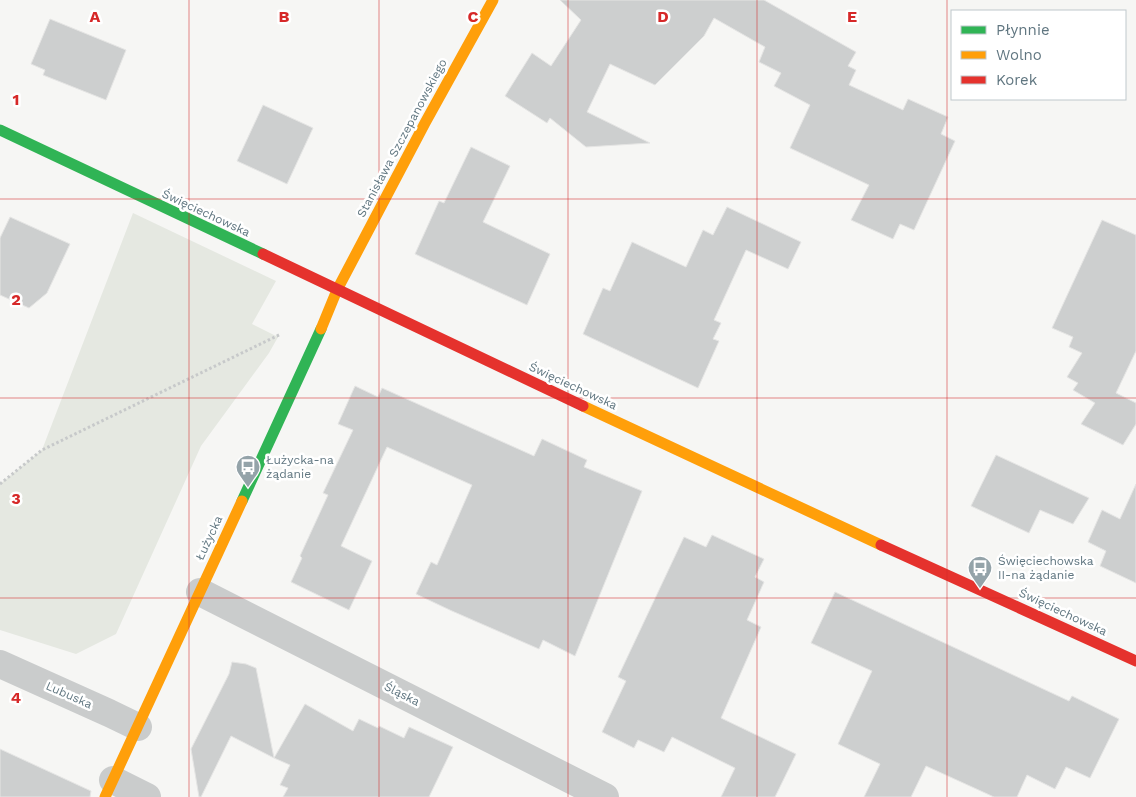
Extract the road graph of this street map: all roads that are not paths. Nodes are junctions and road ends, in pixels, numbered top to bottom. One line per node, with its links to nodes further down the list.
1 (493, 0): 3 (street, Stanisława Szczepanowskiego)
2 (0, 130): 3 (street, Święciechowska)
3 (337, 290): 4 (street, Łużycka); 5 (street, Święciechowska)
4 (200, 592): 7 (street, Łużycka); 10 (street, Śląska)
5 (1136, 661)
6 (0, 664): 7 (street, Lubuska)
7 (138, 728): 8 (street, Łużycka)
8 (109, 788): 9 (street)
9 (147, 797)
10 (605, 797)

